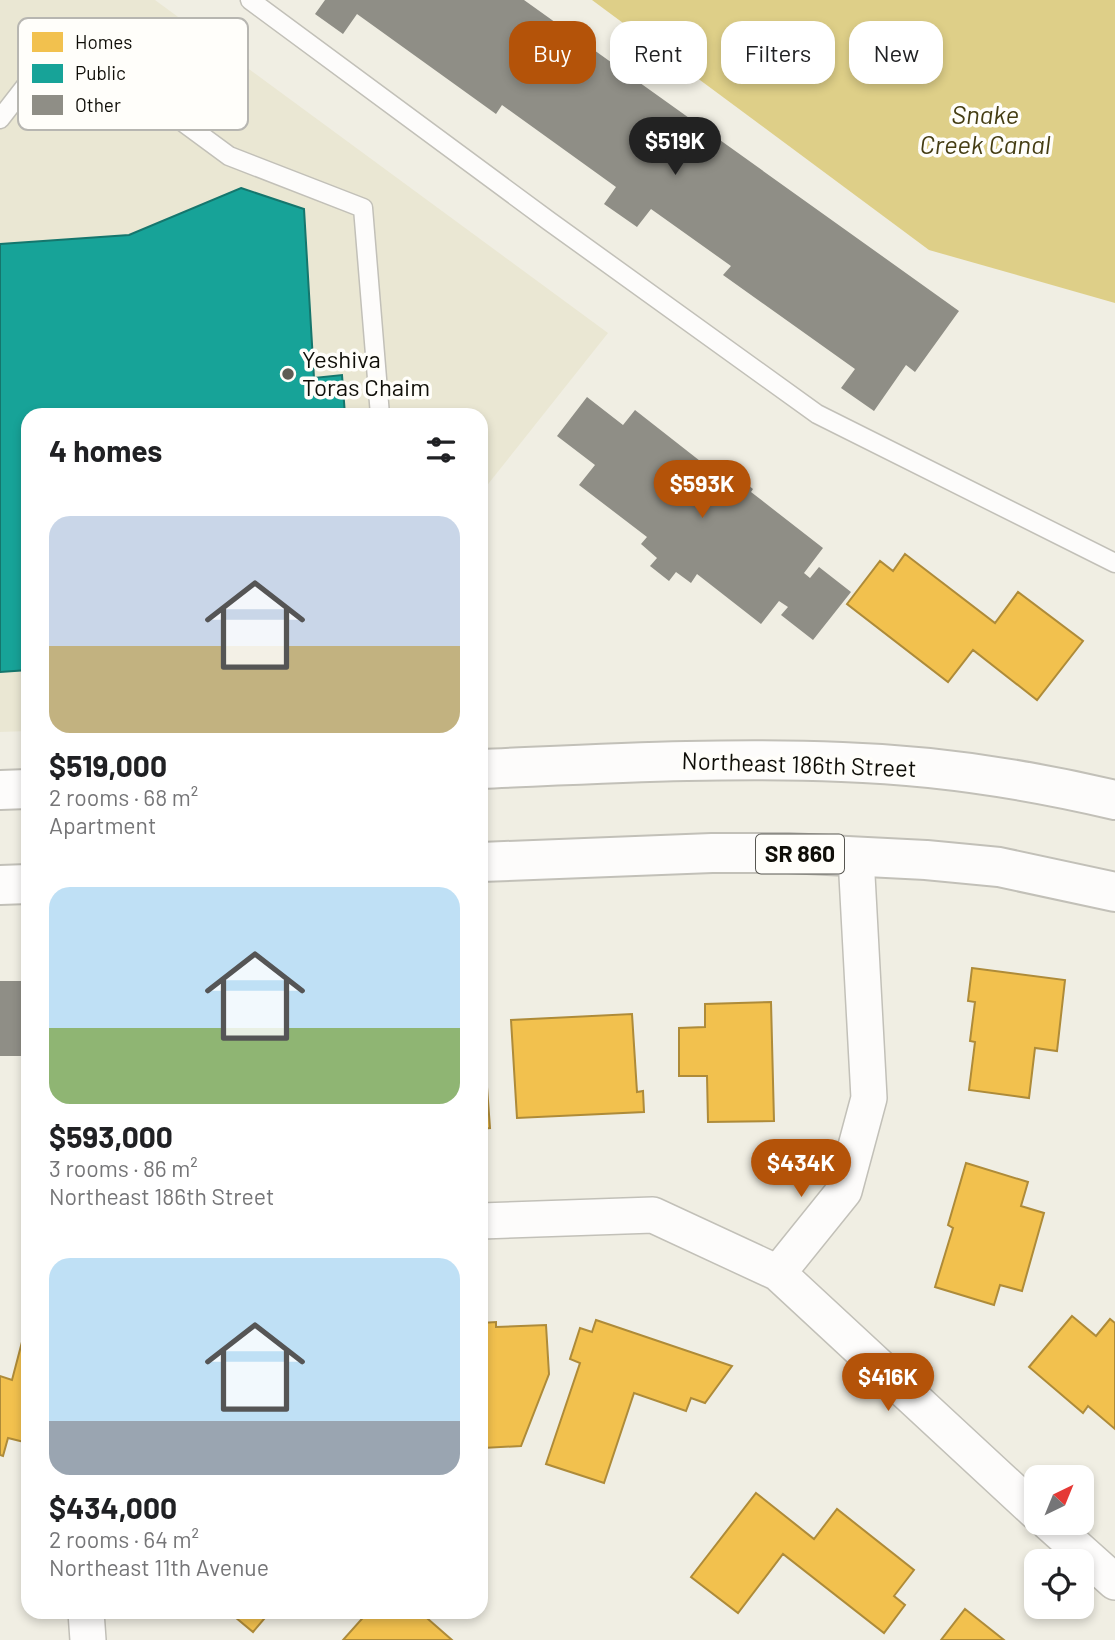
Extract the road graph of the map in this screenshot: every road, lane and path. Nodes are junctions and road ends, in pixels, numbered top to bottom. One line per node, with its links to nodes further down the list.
1 (250, 0): 2 (lane)
2 (268, 6): 7 (lane)
3 (18, 96): 4 (lane)
4 (0, 119)
5 (194, 130): 6 (lane)
6 (379, 408)
7 (1115, 563)
8 (488, 769): 11 (main road, Northeast 186th Street)
9 (21, 789): 10 (main road)
10 (0, 790)
11 (1115, 800)
12 (856, 857): 13 (main road, SR 860); 16 (main road, SR 860); 18 (street)
13 (488, 862)
14 (21, 884): 15 (main road)
15 (0, 886)
16 (1115, 892)
17 (488, 1222): 18 (street)
18 (778, 1273): 19 (street)
19 (1024, 1501)
20 (1063, 1535): 21 (street)
21 (1115, 1582)

